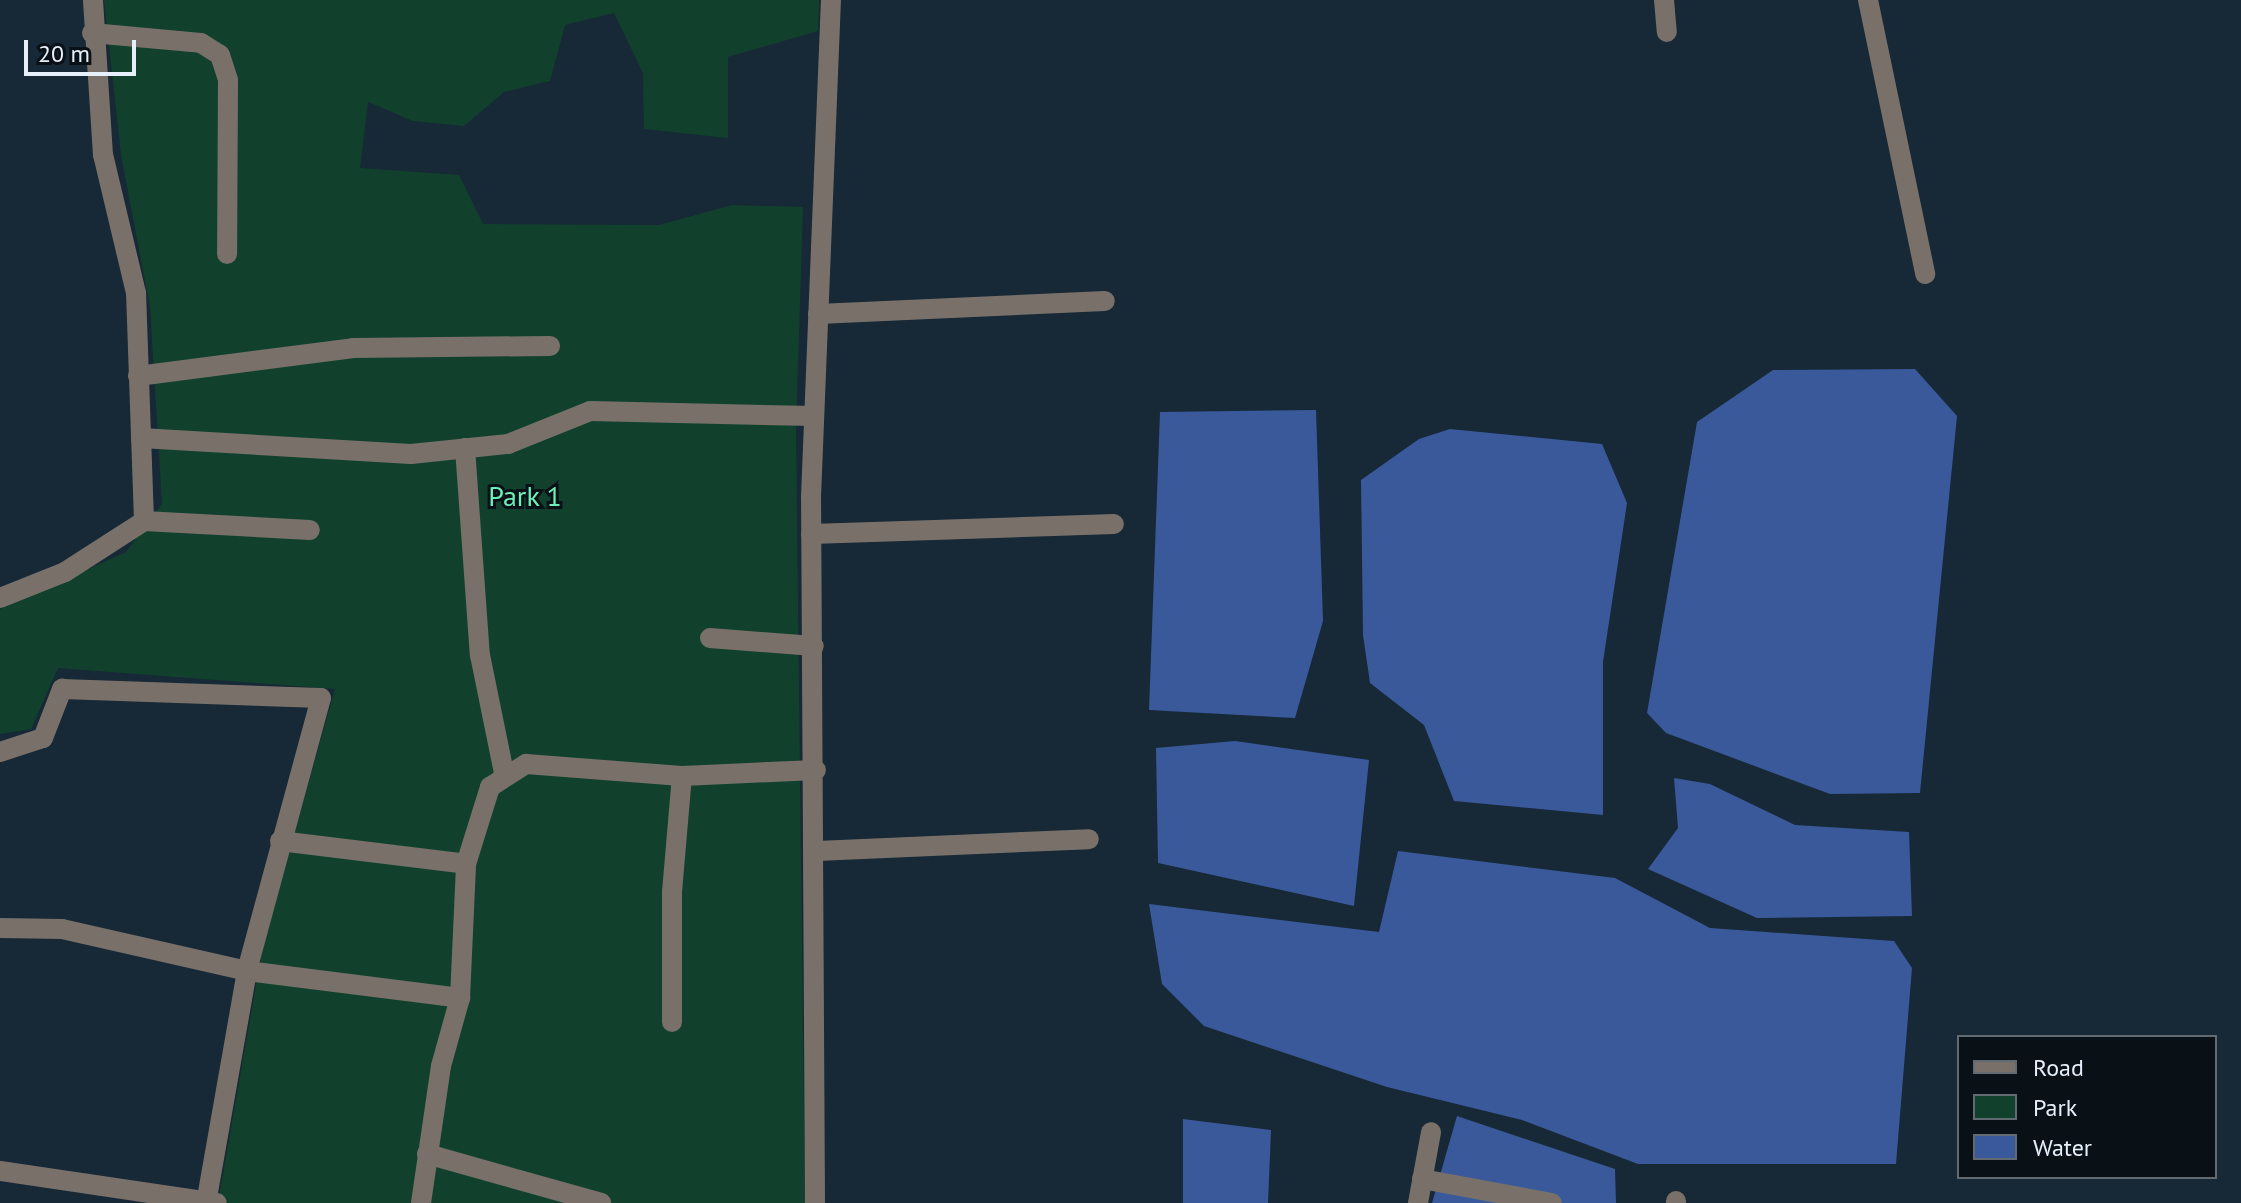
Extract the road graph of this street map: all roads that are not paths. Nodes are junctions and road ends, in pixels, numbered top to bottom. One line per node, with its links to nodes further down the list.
1 (93, 0): 6 (street)
2 (831, 0): 10 (street)
3 (1664, 0): 5 (street)
4 (1868, 0): 8 (street)
5 (1667, 32)
6 (92, 33): 7 (street); 12 (street)
7 (227, 254)
8 (1925, 274)
9 (1105, 301): 10 (street)
10 (818, 314): 13 (street)
11 (550, 346): 12 (street)
12 (138, 376): 14 (street)
13 (814, 416): 15 (street); 19 (street)
14 (141, 438): 15 (street); 16 (street)
15 (465, 448): 25 (street)
16 (144, 521): 18 (street); 20 (street)
17 (1114, 524): 19 (street)
18 (310, 530)
19 (811, 534): 22 (street)
20 (0, 598)
21 (710, 638): 22 (street)
22 (814, 646): 24 (street)
23 (0, 752): 28 (street)
24 (816, 770): 26 (street); 29 (street)
25 (504, 773): 26 (street); 30 (street)
26 (682, 776): 34 (street)
27 (1089, 839): 29 (street)
28 (280, 841): 30 (street); 32 (street)
29 (817, 851): 42 (street)
30 (466, 864): 33 (street)
31 (0, 928): 32 (street)
32 (247, 971): 33 (street); 39 (street)
33 (460, 998): 36 (street)
34 (672, 1022)
35 (1431, 1132): 38 (street)
36 (427, 1154): 40 (street); 41 (street)
37 (0, 1171): 39 (street)
38 (1422, 1179): 43 (street); 44 (street)
39 (210, 1202)
40 (421, 1203)
41 (601, 1203)
42 (815, 1203)
43 (1418, 1203)
44 (1552, 1203)

